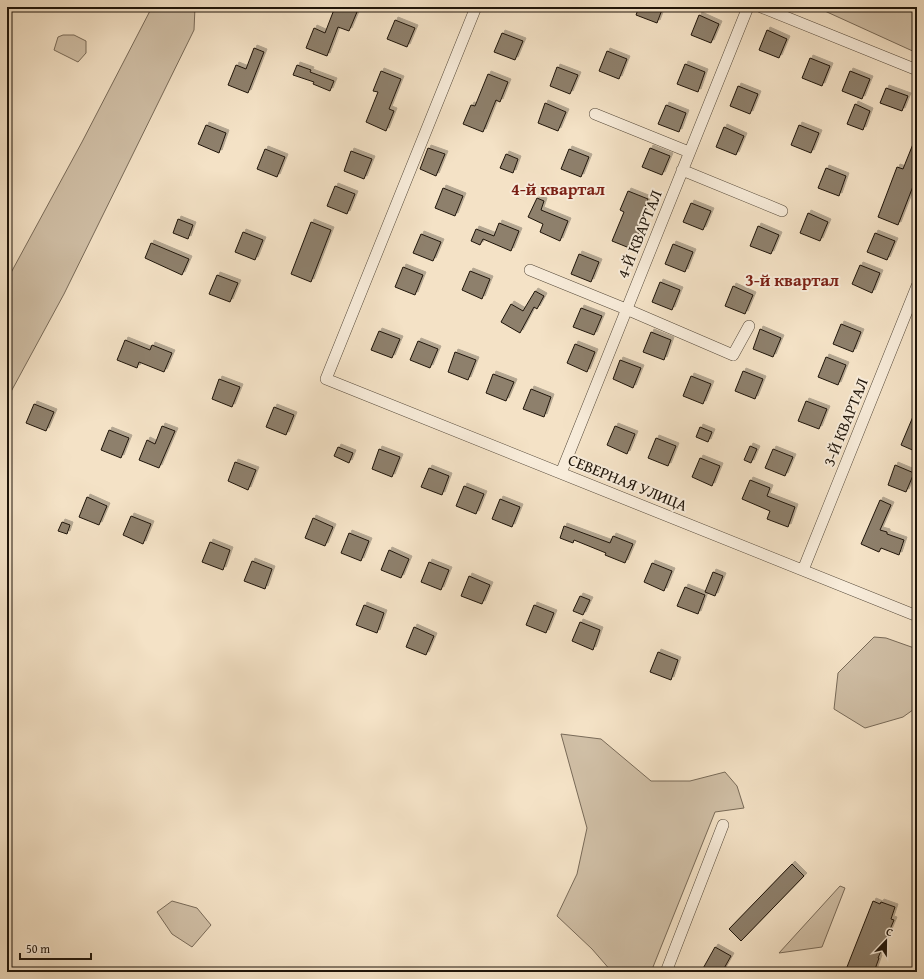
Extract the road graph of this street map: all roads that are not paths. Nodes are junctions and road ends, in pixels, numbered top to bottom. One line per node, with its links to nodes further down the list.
1 (476, 7): 13 (street, СЕВЕРНАЯ УЛИЦА)
2 (748, 7): 6 (street, 4-Й КВАРТАЛ)
3 (761, 7): 4 (street)
4 (917, 70)
5 (595, 114): 6 (street)
6 (689, 152): 7 (street, 4-Й КВАРТАЛ)
7 (682, 170): 8 (street); 11 (street, 4-Й КВАРТАЛ)
8 (782, 211)
9 (530, 270): 11 (street)
10 (917, 286): 14 (street, 3-Й КВАРТАЛ)
11 (626, 309): 12 (street); 13 (street, 4-Й КВАРТАЛ)
12 (749, 326)
13 (561, 473): 14 (street, СЕВЕРНАЯ УЛИЦА)
14 (803, 570): 15 (street, СЕВЕРНАЯ УЛИЦА)
15 (917, 616)
16 (723, 825): 17 (street)
17 (666, 972)

